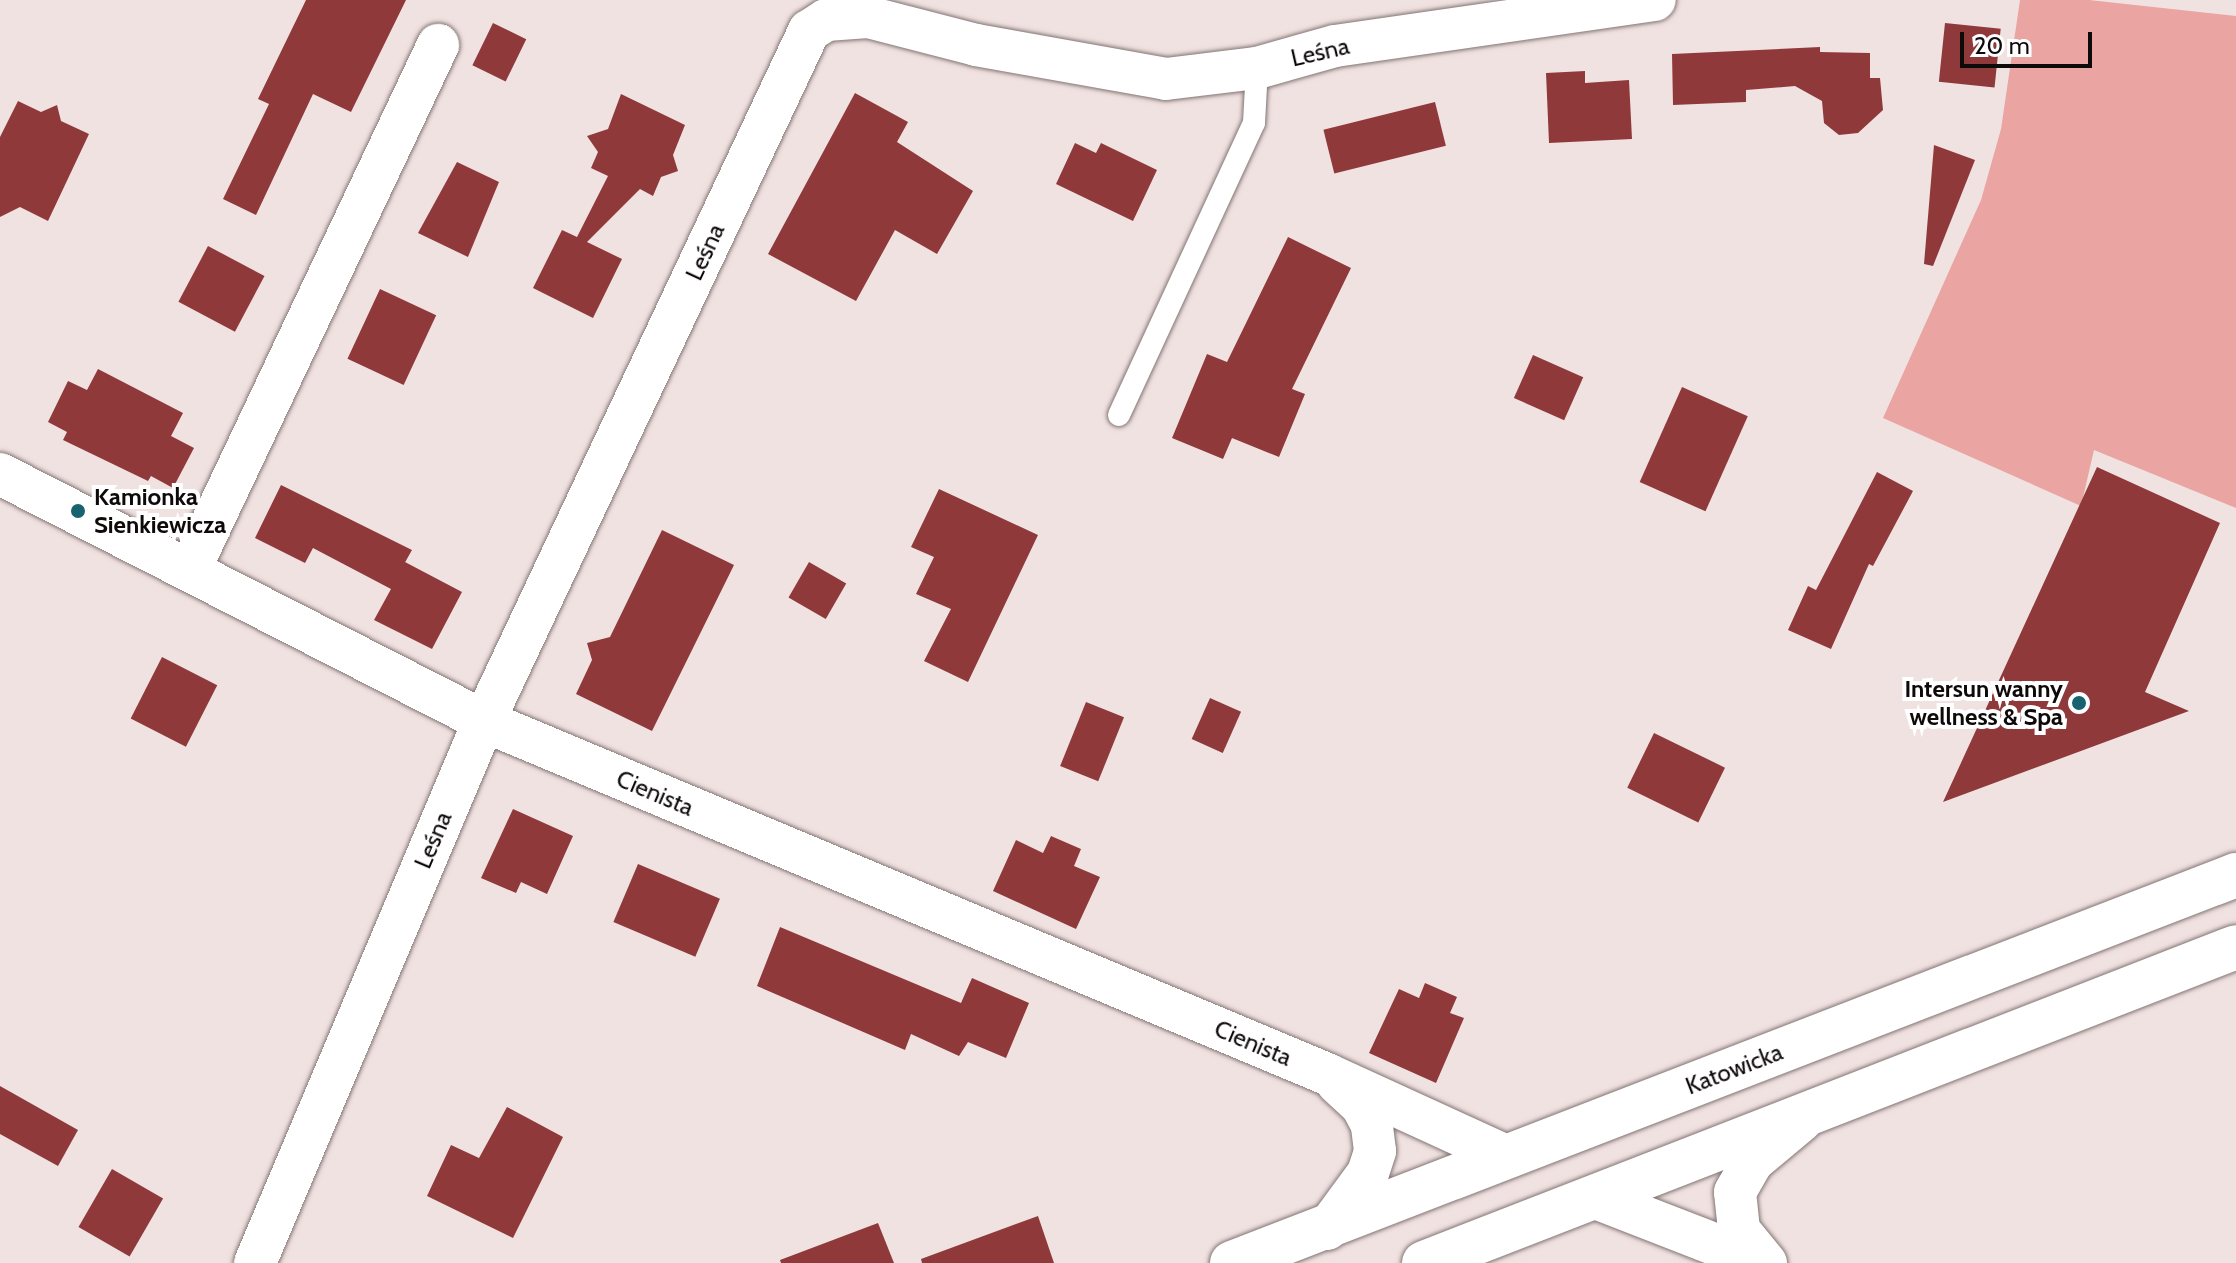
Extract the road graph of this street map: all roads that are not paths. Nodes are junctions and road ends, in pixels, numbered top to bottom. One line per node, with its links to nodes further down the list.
1 (1655, 0): 3 (street, Leśna)
2 (438, 45): 6 (street)
3 (1257, 68): 4 (lane); 7 (street, Leśna)
4 (1119, 415)
5 (0, 474): 6 (street, Cienista)
6 (190, 569): 7 (street, Cienista)
7 (484, 721): 10 (street, Cienista); 15 (street, Leśna)
8 (2236, 875): 12 (main road, Katowicka)
9 (2236, 947): 11 (main road)
10 (1327, 1074): 12 (street, Cienista); 14 (street)
11 (1810, 1114): 13 (main road); 18 (street)
12 (1508, 1157): 14 (main road, Katowicka)
13 (1598, 1199): 17 (main road); 18 (street)
14 (1327, 1229): 16 (main road, Katowicka)
15 (255, 1263)
16 (1232, 1263)
17 (1424, 1263)
18 (1764, 1263)

